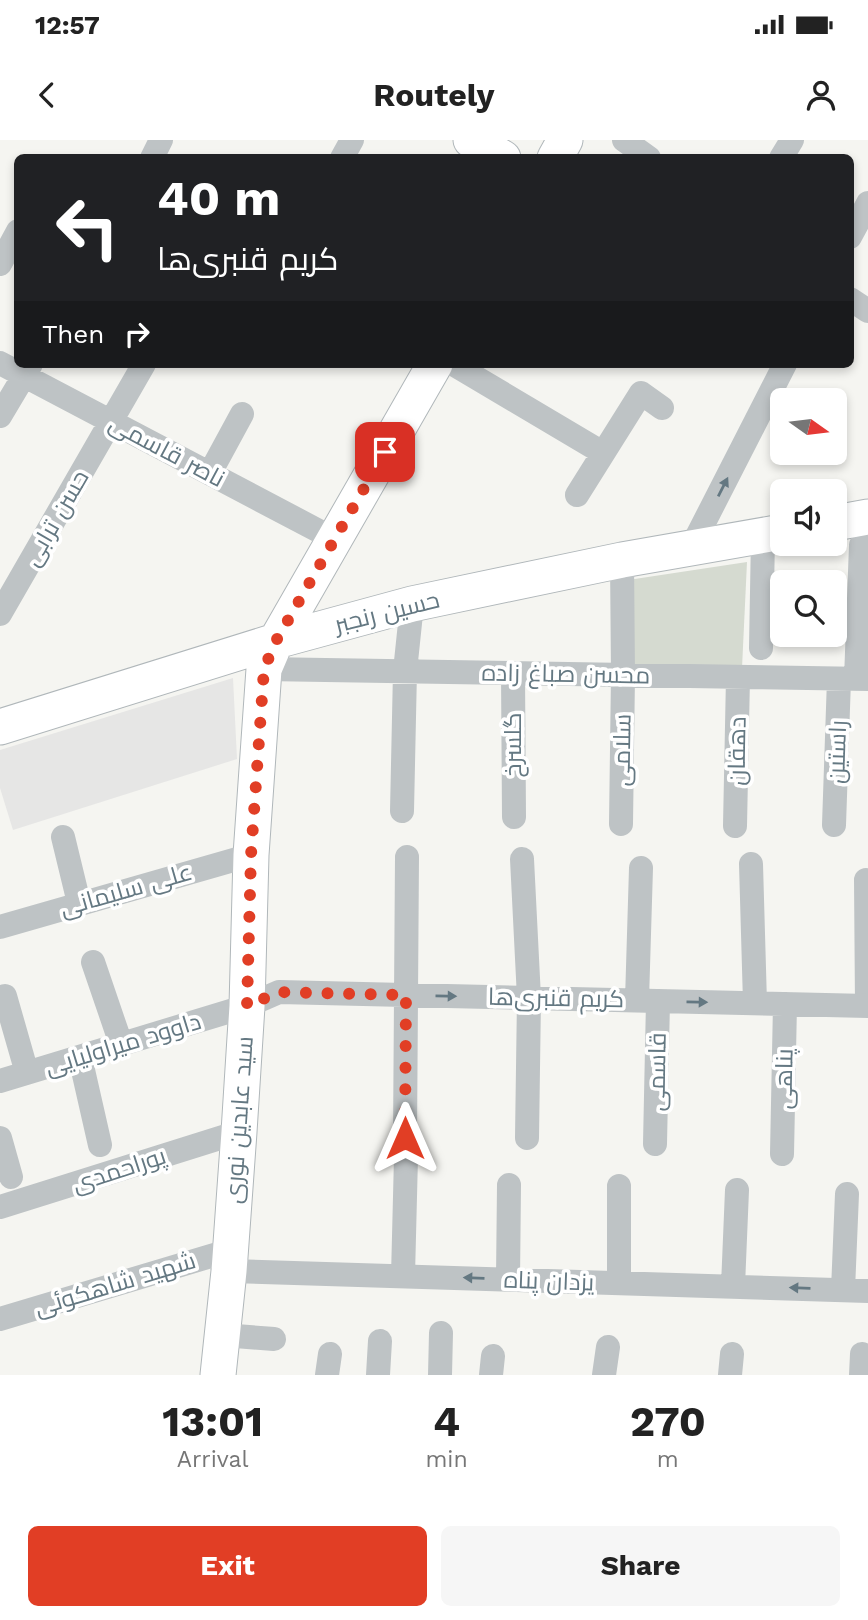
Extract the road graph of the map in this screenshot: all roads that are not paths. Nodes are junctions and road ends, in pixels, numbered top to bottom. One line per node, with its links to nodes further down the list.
1 (471, 140): 3 (main road)
2 (624, 140): 4 (street)
3 (496, 154)
4 (643, 154)
5 (868, 203): 6 (street)
6 (854, 229)
7 (14, 238): 8 (street)
8 (0, 264)
9 (142, 368): 17 (street, حسن ترابی)
10 (433, 368): 24 (main road, سید عابدین نوری)
11 (460, 368): 18 (street)
12 (783, 368): 25 (street, one-way to 12)
13 (27, 370): 16 (street); 17 (street, ناصر قاسمی)
14 (662, 408): 18 (street)
15 (242, 414): 19 (street)
16 (0, 416)
17 (111, 422): 19 (street, ناصر قاسمی); 29 (street, حسن ترابی)
18 (603, 453): 20 (street)
19 (210, 473): 24 (street, ناصر قاسمی)
20 (577, 495)
21 (847, 526): 22 (main road)
22 (865, 531): 36 (street, راستین)
23 (770, 535): 25 (main road, حسین رنجبر)
24 (334, 539): 31 (main road, سید عابدین نوری)
25 (691, 548): 27 (main road, حسین رنجبر)
26 (771, 556): 30 (street)
27 (622, 560): 28 (main road, حسین رنجبر); 34 (street, سلامی)
28 (412, 604): 31 (main road, حسین رنجبر); 32 (street)
29 (0, 614)
30 (761, 648)
31 (270, 655): 32 (street, محسن صباغ زاده); 37 (main road, حسین رنجبر); 44 (main road, سید عابدین نوری)
32 (405, 671): 33 (street, محسن صباغ زاده); 38 (street)
33 (513, 673): 34 (street, محسن صباغ زاده); 39 (street, گلسرخ)
34 (623, 675): 35 (street, محسن صباغ زاده); 40 (street, سلامی)
35 (738, 677): 36 (street, محسن صباغ زاده); 42 (street, دهقان)
36 (854, 679): 41 (street, راستین)
37 (0, 727)
38 (402, 811)
39 (514, 817)
40 (621, 824)
41 (834, 825)
42 (735, 826)
43 (62, 837): 50 (street)
44 (251, 855): 50 (street, علی سلیمانی); 59 (main road, سید عابدین نوری)
45 (407, 857): 53 (street)
46 (522, 859): 55 (street)
47 (751, 864): 57 (street)
48 (640, 869): 56 (street, قاسمی)
49 (866, 880): 60 (street)
50 (79, 903): 51 (street, علی سلیمانی)
51 (0, 927)
52 (93, 962): 61 (street)
53 (406, 995): 55 (street, کریم قنبری‌ها, one-way to 55); 59 (street, کریم قنبری‌ها); 78 (street)
54 (5, 996): 63 (street)
55 (529, 998): 56 (street, کریم قنبری‌ها); 67 (street)
56 (648, 1001): 57 (street, کریم قنبری‌ها, one-way to 57); 68 (street, قاسمی)
57 (755, 1003): 58 (street, کریم قنبری‌ها)
58 (785, 1004): 60 (street, کریم قنبری‌ها); 70 (street, پناهی)
59 (247, 1006): 61 (street, داوود میراولیایی); 65 (main road, سید عابدین نوری)
60 (867, 1006)
61 (121, 1044): 62 (street, داوود میراولیایی)
62 (80, 1057): 63 (street, داوود میراولیایی); 69 (street)
63 (27, 1073): 64 (street, داوود میراولیایی)
64 (0, 1081)
65 (239, 1132): 76 (street, پوراحمدی); 77 (main road, سید عابدین نوری)
66 (0, 1138): 71 (street)
67 (527, 1138)
68 (655, 1144)
69 (100, 1145)
70 (782, 1154)
71 (11, 1177)
72 (509, 1185): 79 (street)
73 (619, 1186): 80 (street)
74 (737, 1190): 81 (street)
75 (847, 1194): 82 (street)
76 (0, 1208)
77 (230, 1260): 78 (street, یزدان پناه); 83 (street, شهید شاهکوئی); 85 (main road, سید عابدین نوری)
78 (403, 1276): 79 (street, یزدان پناه, one-way to 78)
79 (508, 1279): 80 (street, یزدان پناه)
80 (619, 1283): 81 (street, یزدان پناه)
81 (733, 1286): 82 (street, یزدان پناه, one-way to 81)
82 (856, 1290)
83 (0, 1320)
84 (441, 1333): 91 (street)
85 (223, 1335): 86 (street); 89 (main road, سید عابدین نوری)
86 (274, 1339)
87 (380, 1341): 90 (street)
88 (608, 1347): 92 (street)
89 (218, 1375)
90 (378, 1375)
91 (439, 1375)
92 (604, 1375)

